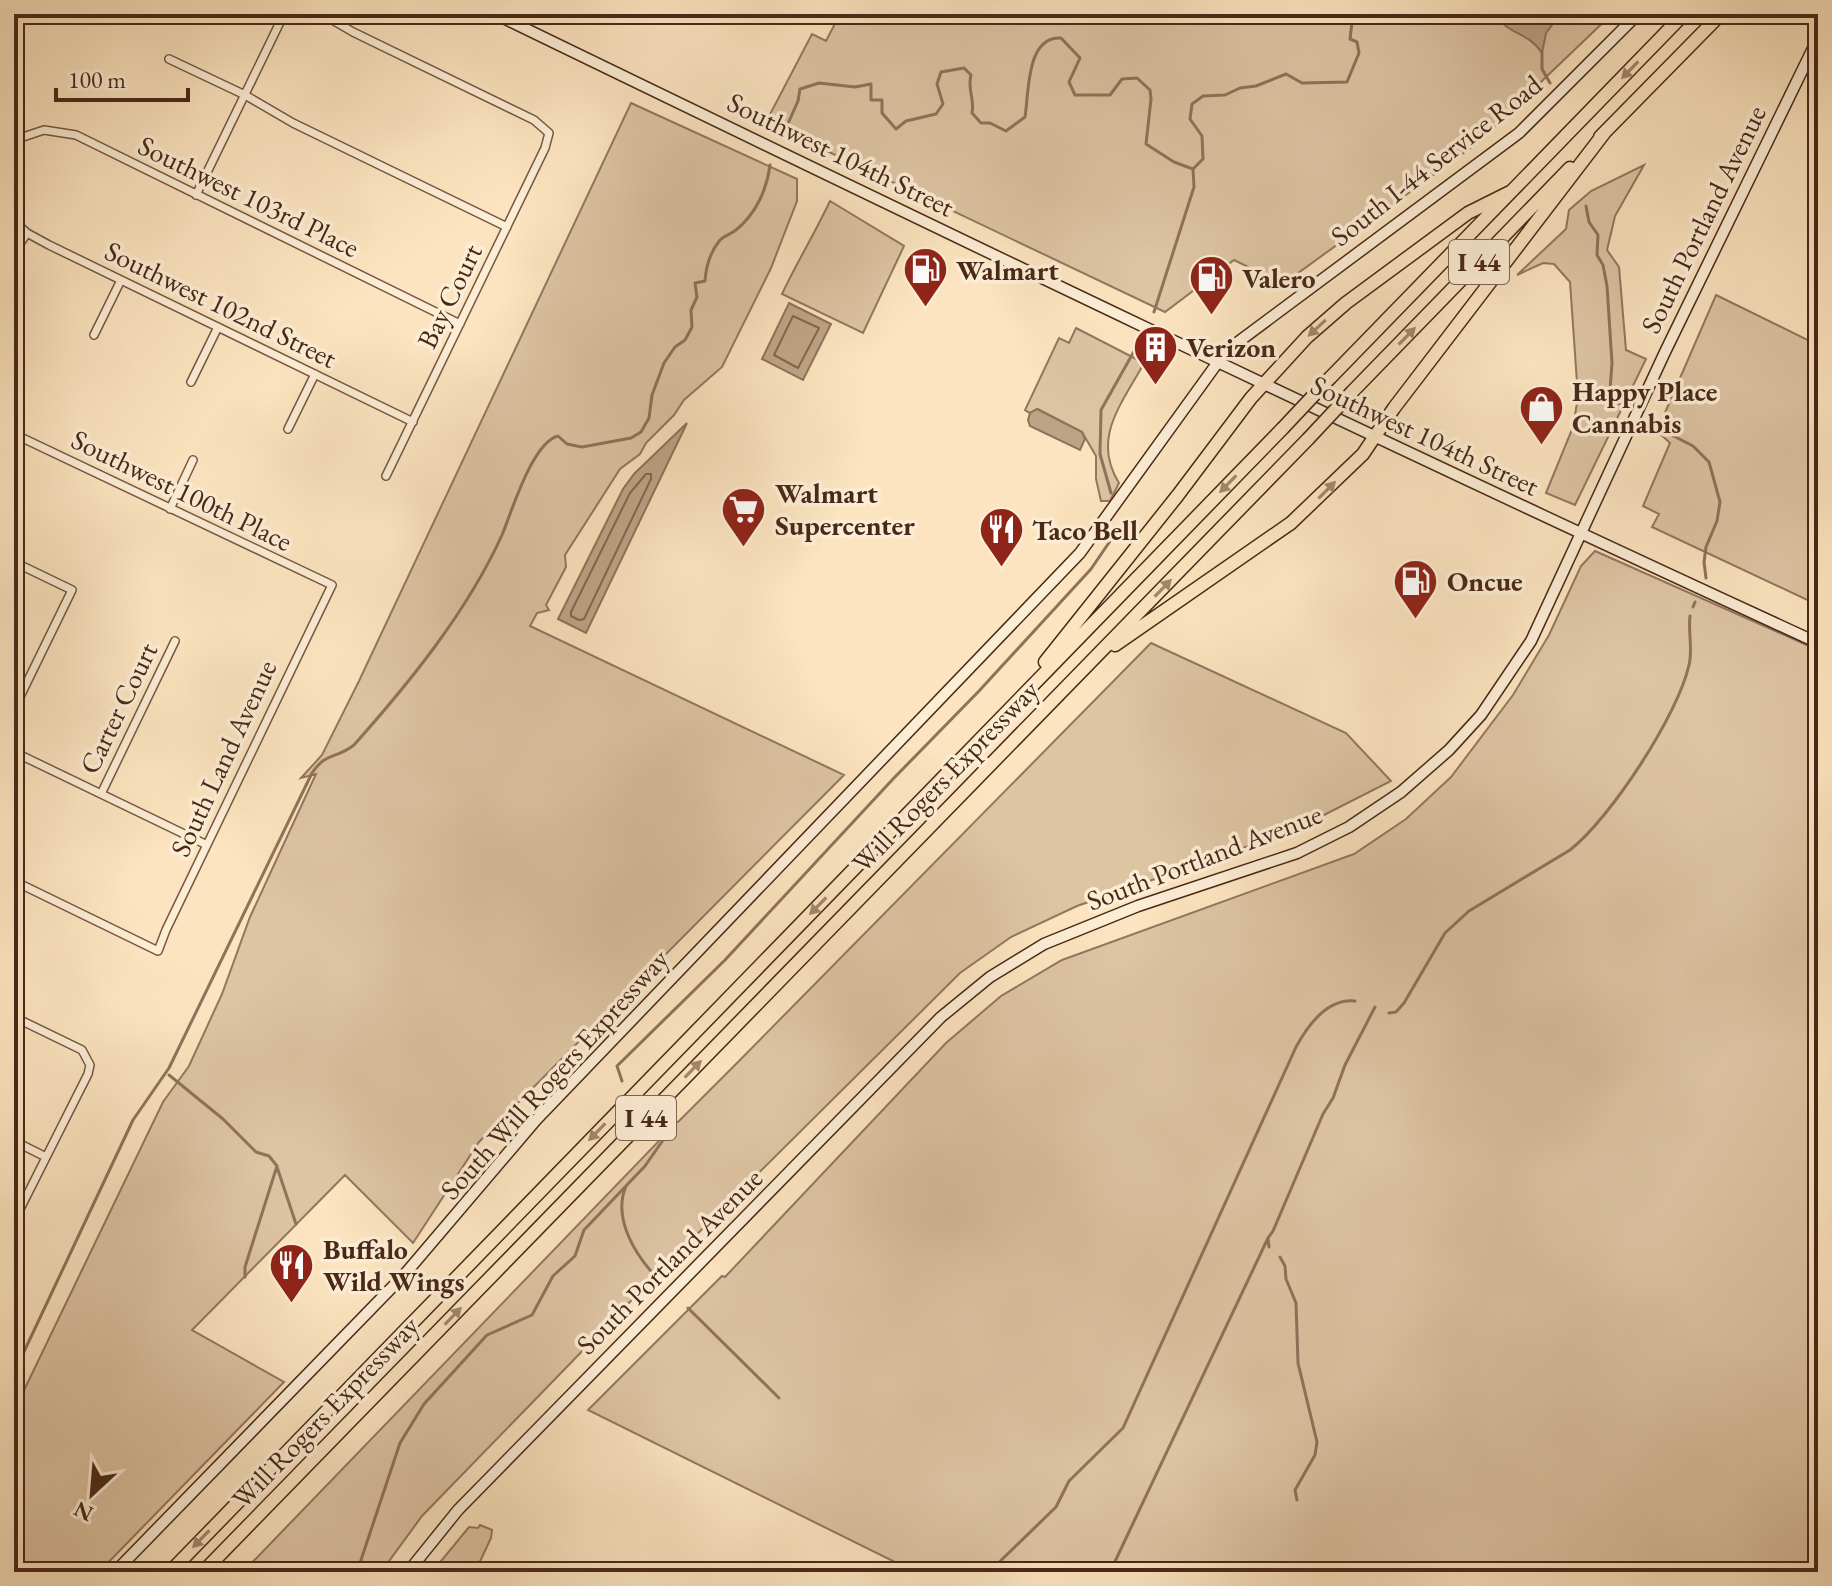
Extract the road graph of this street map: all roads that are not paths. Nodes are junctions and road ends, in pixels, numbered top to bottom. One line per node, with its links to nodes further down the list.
1 (284, 14): 9 (street)
2 (322, 14): 15 (street, Bay Court)
3 (495, 14): 22 (main road, Southwest 104th Street)
4 (1638, 14): 22 (main road, South I-44 Service Road)
5 (1684, 14): 12 (highway, Will Rogers Expressway / I 44, one-way to 12)
6 (1721, 14): 10 (highway, Will Rogers Expressway / I 44)
7 (1818, 38): 33 (main road, South Portland Avenue)
8 (169, 59): 9 (street)
9 (245, 95): 13 (street); 15 (street)
10 (1605, 132): 29 (highway); 38 (highway, Will Rogers Expressway / I 44, one-way to 10, bridge)
11 (14, 140): 13 (street, Southwest 103rd Place)
12 (1512, 191): 25 (highway, one-way to 25); 40 (highway, Will Rogers Expressway / I 44, one-way to 40, bridge)
13 (196, 195): 19 (street, Southwest 103rd Place)
14 (14, 221): 16 (street, Southwest 102nd Street)
15 (507, 227): 19 (street, Bay Court)
16 (27, 233): 17 (street); 18 (street, Southwest 102nd Street)
17 (14, 253)
18 (121, 280): 20 (street, Southwest 102nd Street); 21 (street)
19 (460, 324): 26 (street, Bay Court)
20 (218, 327): 23 (street, Southwest 102nd Street); 24 (street)
21 (94, 335)
22 (1218, 362): 25 (main road, Southwest 104th Street); 49 (main road, South Will Rogers Expressway)
23 (315, 374): 26 (street, Southwest 102nd Street); 27 (street)
24 (191, 382)
25 (1264, 384): 29 (main road, Southwest 104th Street); 40 (highway)
26 (413, 422): 31 (street, Bay Court)
27 (288, 429)
28 (14, 434): 32 (street, Southwest 100th Place)
29 (1375, 438): 33 (main road, Southwest 104th Street); 38 (highway, one-way to 29)
30 (193, 460): 32 (street)
31 (386, 476)
32 (170, 509): 35 (street, Southwest 100th Place)
33 (1579, 534): 37 (main road, Southwest 104th Street); 52 (main road, South Portland Avenue)
34 (14, 562): 39 (street)
35 (332, 585): 43 (street, South Land Avenue)
36 (175, 641): 42 (street, Carter Court)
37 (1818, 643)
38 (1088, 663): 51 (highway, Will Rogers Expressway / I 44, one-way to 38)
39 (14, 709)
40 (1009, 709): 50 (highway, Will Rogers Expressway / I 44, one-way to 50)
41 (14, 752): 42 (street)
42 (101, 794): 43 (street)
43 (207, 845): 44 (street, South Land Avenue)
44 (14, 881)
45 (14, 1017): 47 (street)
46 (14, 1141): 47 (street)
47 (46, 1157): 48 (street)
48 (14, 1221)
49 (115, 1572)
50 (170, 1572)
51 (203, 1572)
52 (408, 1572)

